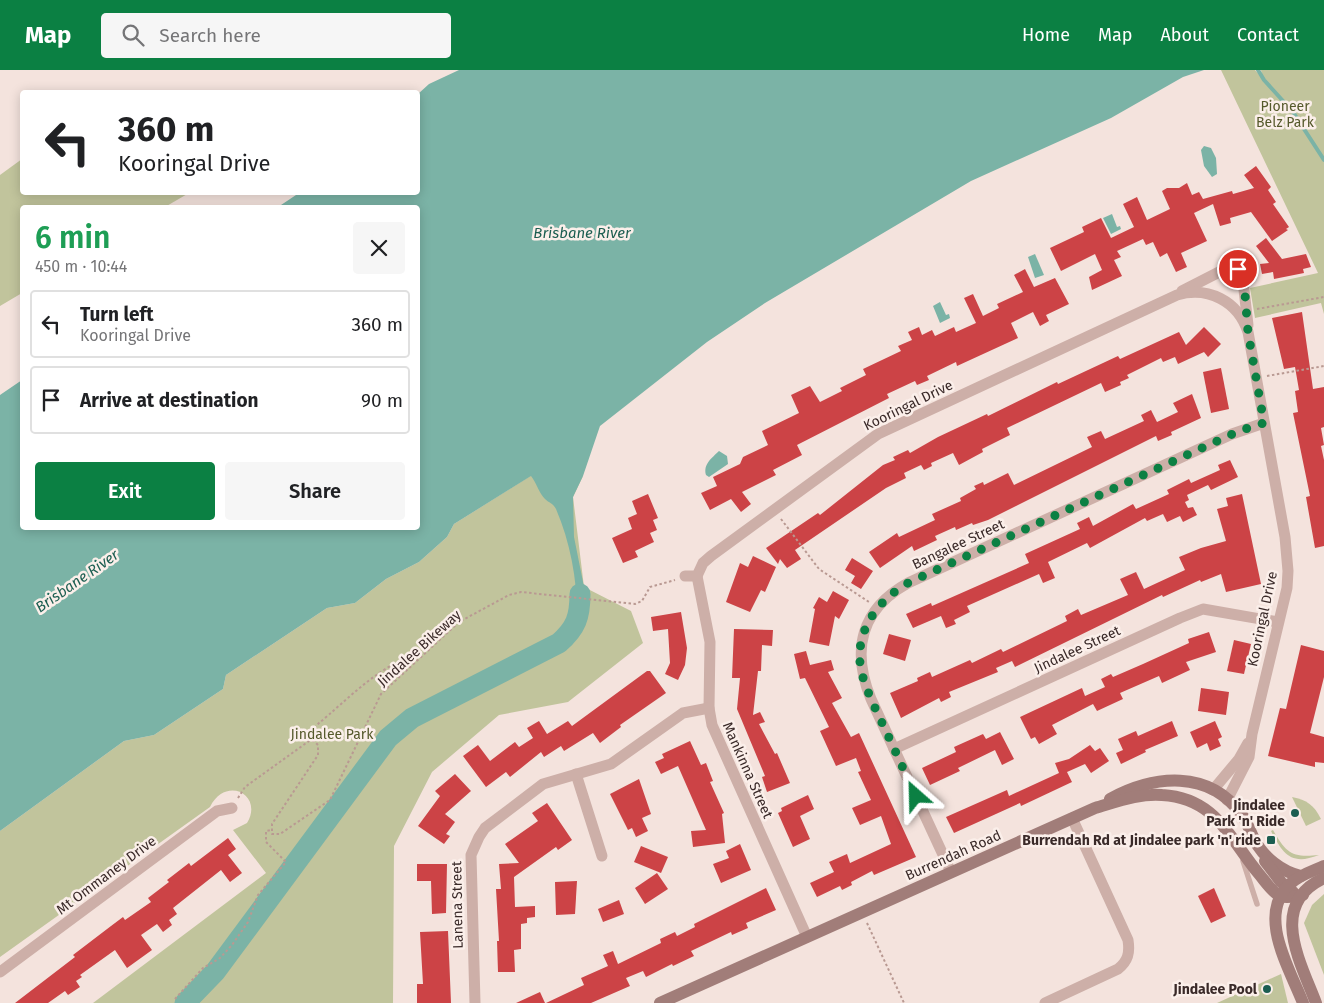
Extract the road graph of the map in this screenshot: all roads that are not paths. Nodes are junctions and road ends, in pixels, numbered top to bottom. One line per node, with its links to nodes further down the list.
1 (1172, 297): 2 (street, Kooringal Drive); 2 (street, Kooringal Drive); 4 (street, Kooringal Drive)
2 (1248, 332): 3 (street, Kooringal Drive)
3 (1264, 423): 5 (street, Kooringal Drive); 7 (street, Bangalee Street)
4 (691, 576): 6 (street, Mankinna Street)
5 (1278, 622): 7 (street, Jindalee Street); 8 (street, Kooringal Drive)
6 (709, 708): 9 (street, Lanena Street); 26 (street, Mankinna Street)
7 (894, 749): 20 (street, Bangalee Street)
8 (1243, 762): 10 (street); 11 (street, Kooringal Drive)
9 (576, 774): 18 (street); 28 (street, Lanena Street)
10 (1212, 790): 11 (street); 13 (street); 14 (street)
11 (1227, 800): 14 (street); 16 (street)
12 (232, 808): 27 (street, Mt Ommaney Drive)
13 (1095, 808): 14 (street, Burrendah Road); 15 (street, Burrendah Road)
14 (1207, 810): 17 (street, Burrendah Road)
15 (1072, 818): 20 (street, Burrendah Road); 30 (street)
16 (1255, 840): 21 (street); 23 (street)
17 (1240, 850): 23 (street, Burrendah Road); 25 (lane)
18 (602, 856)
19 (1324, 866): 21 (street)
20 (951, 872): 26 (street, Burrendah Road)
21 (1301, 876): 23 (street)
22 (1324, 878): 24 (street)
23 (1284, 892): 24 (street); 31 (street)
24 (1303, 895): 32 (street)
25 (1257, 904)
26 (806, 937): 29 (street, Burrendah Road)
27 (0, 972)
28 (475, 1003)
29 (660, 1003)
30 (1045, 1003)
31 (1303, 1003)
32 (1316, 1003)

